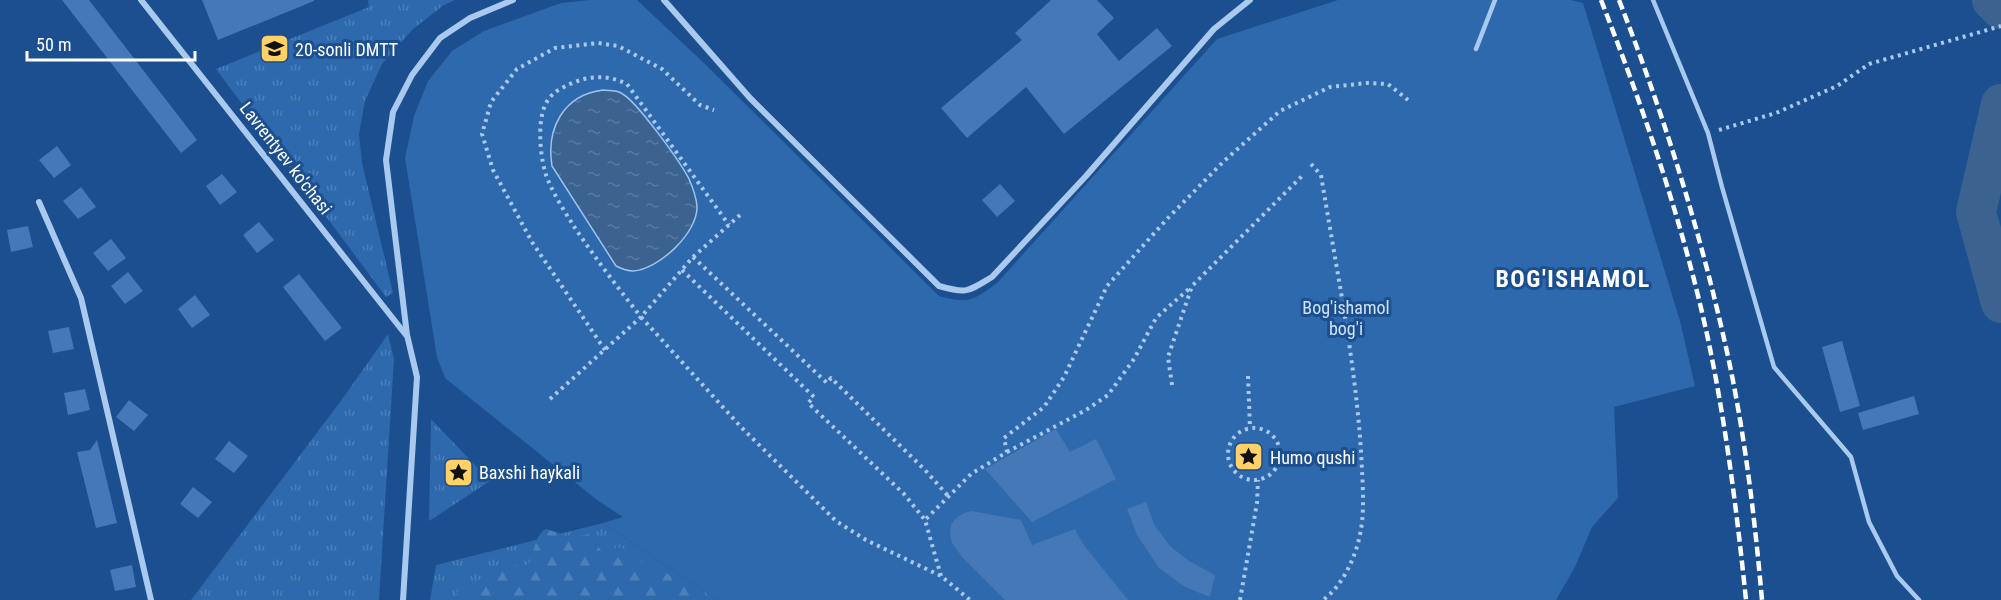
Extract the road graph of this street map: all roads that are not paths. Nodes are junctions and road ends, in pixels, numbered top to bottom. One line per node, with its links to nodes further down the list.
1 (141, 0): 9 (street, Lavrentyev ko'chasi)
2 (513, 0): 9 (street)
3 (664, 0): 4 (street)
4 (1250, 0)
5 (1495, 0): 7 (lane)
6 (1653, 0): 12 (lane)
7 (1476, 49)
8 (39, 202): 10 (street)
9 (407, 335): 11 (street)
10 (150, 600)
11 (403, 600)
12 (1919, 600)

